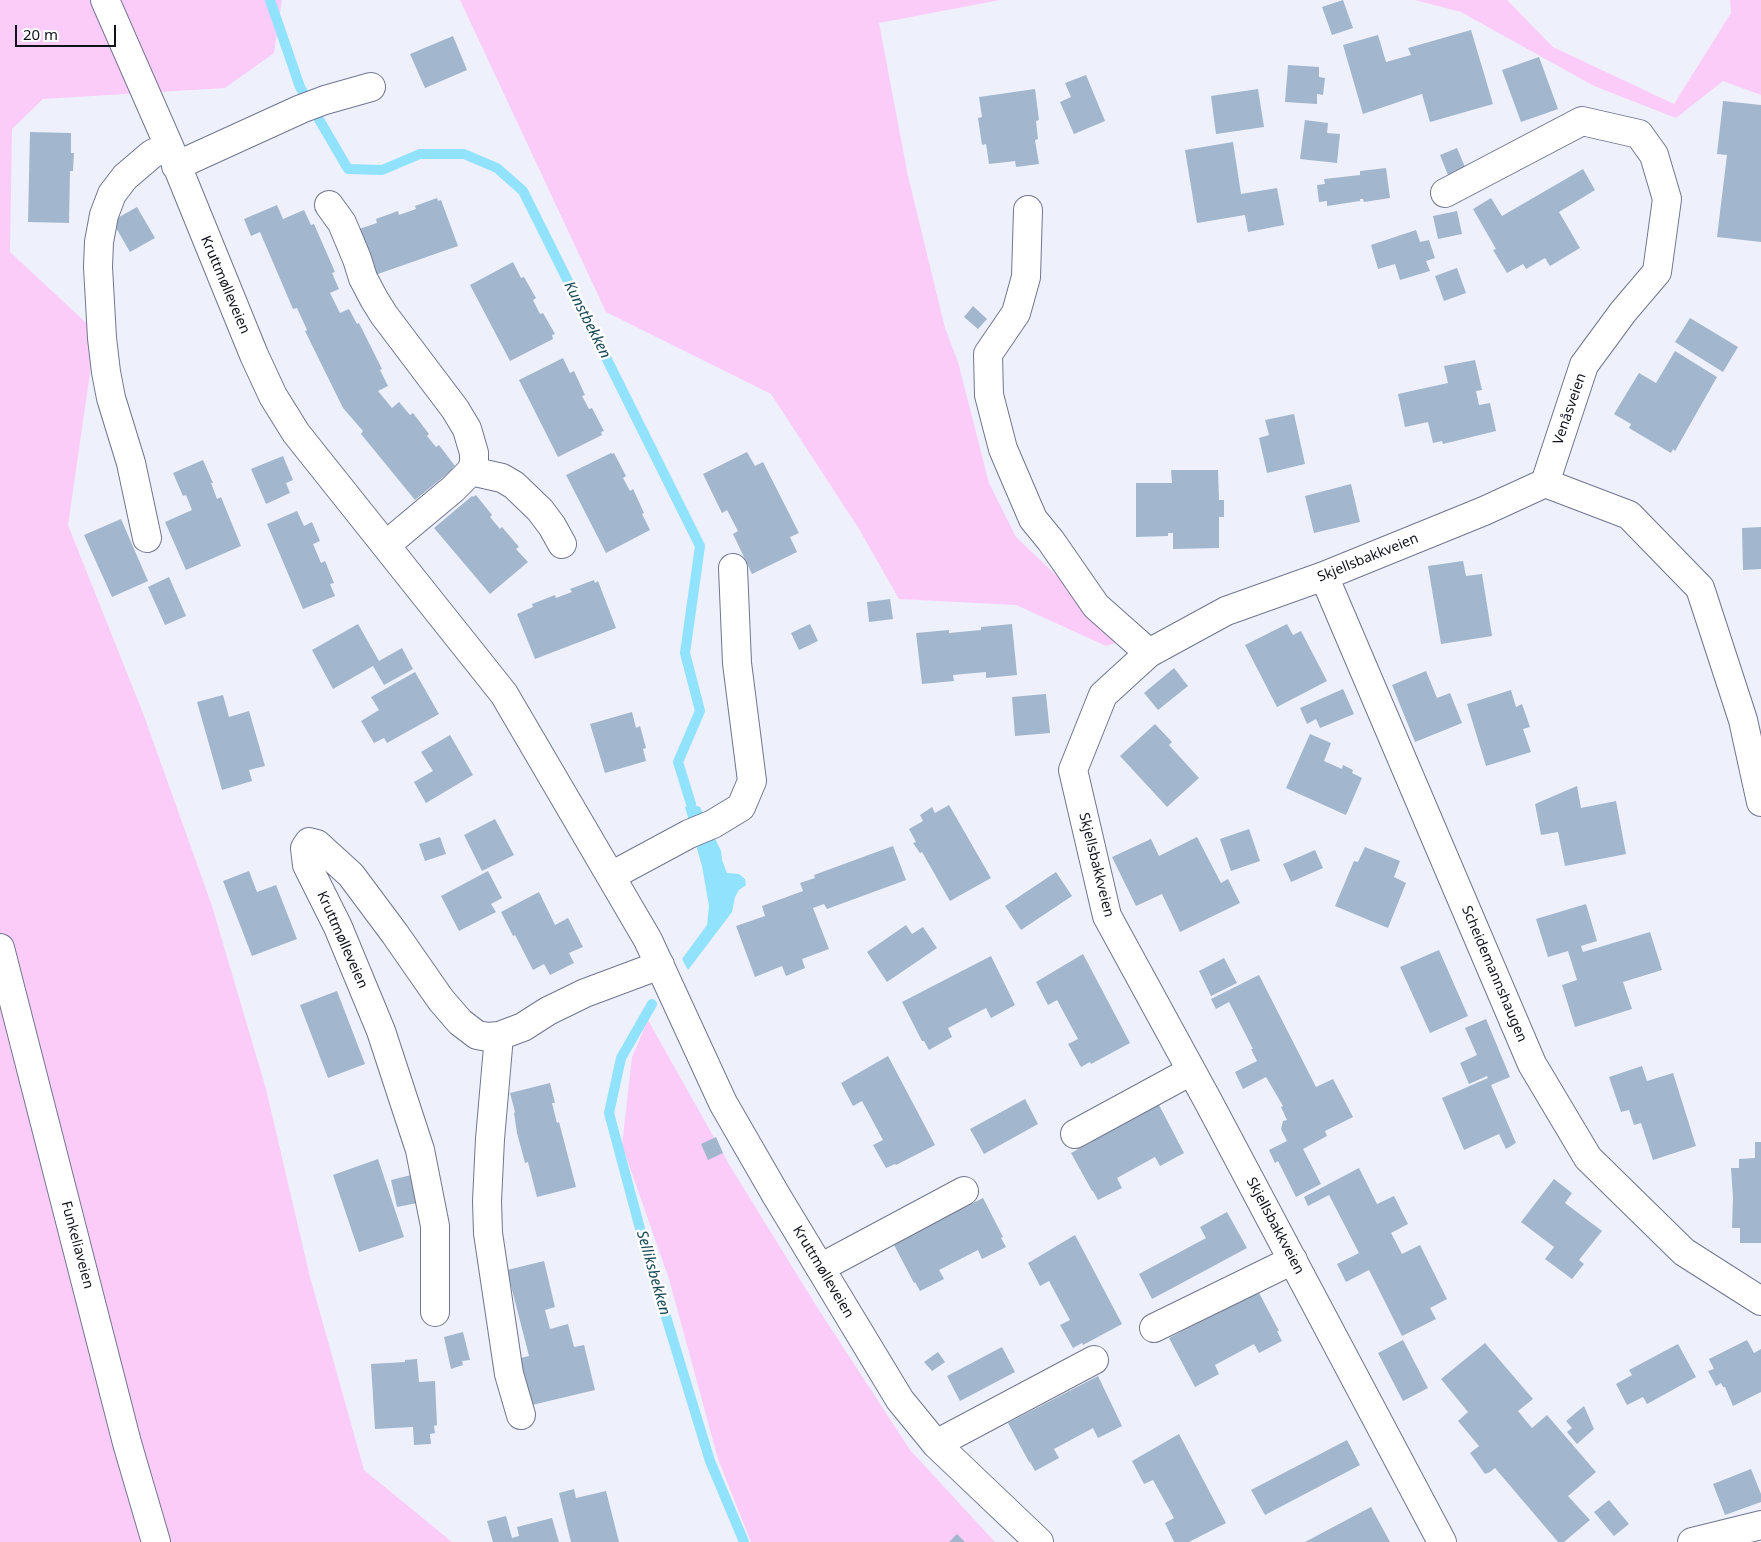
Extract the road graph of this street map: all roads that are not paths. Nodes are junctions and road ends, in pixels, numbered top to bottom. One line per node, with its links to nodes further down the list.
1 (105, 0): 3 (street, Kruttmølleveien)
2 (370, 87): 3 (street)
3 (172, 156): 9 (street); 11 (street, Kruttmølleveien)
4 (1445, 193): 8 (street, Venåsveien)
5 (329, 205): 7 (street)
6 (1028, 210): 14 (street)
7 (471, 471): 10 (street); 11 (street)
8 (1545, 483): 13 (street, Skjellsbakkveien); 15 (street)
9 (147, 538)
10 (562, 544)
11 (386, 545): 16 (street, Kruttmølleveien)
12 (734, 568): 16 (street)
13 (1324, 576): 14 (street, Skjellsbakkveien); 25 (street, Scheidemannshaugen)
14 (1149, 653): 20 (street, Skjellsbakkveien)
15 (1761, 802)
16 (611, 876): 18 (street, Kruttmølleveien)
17 (0, 948): 32 (street, Funkeliaveien)
18 (660, 965): 19 (street, Kruttmølleveien); 24 (street, Kruttmølleveien)
19 (499, 1036): 26 (street, Kruttmølleveien); 29 (street)
20 (1192, 1071): 21 (street); 23 (street, Skjellsbakkveien)
21 (1075, 1134)
22 (964, 1192): 24 (street)
23 (1293, 1260): 27 (street); 34 (street, Skjellsbakkveien)
24 (820, 1268): 30 (street, Kruttmølleveien)
25 (1761, 1301)
26 (435, 1312)
27 (1154, 1328)
28 (1094, 1360): 30 (street)
29 (521, 1416)
30 (936, 1444): 33 (street, Kruttmølleveien)
31 (1761, 1525): 35 (street)
32 (156, 1542)
33 (1039, 1542)
34 (1442, 1542)
35 (1692, 1542)

